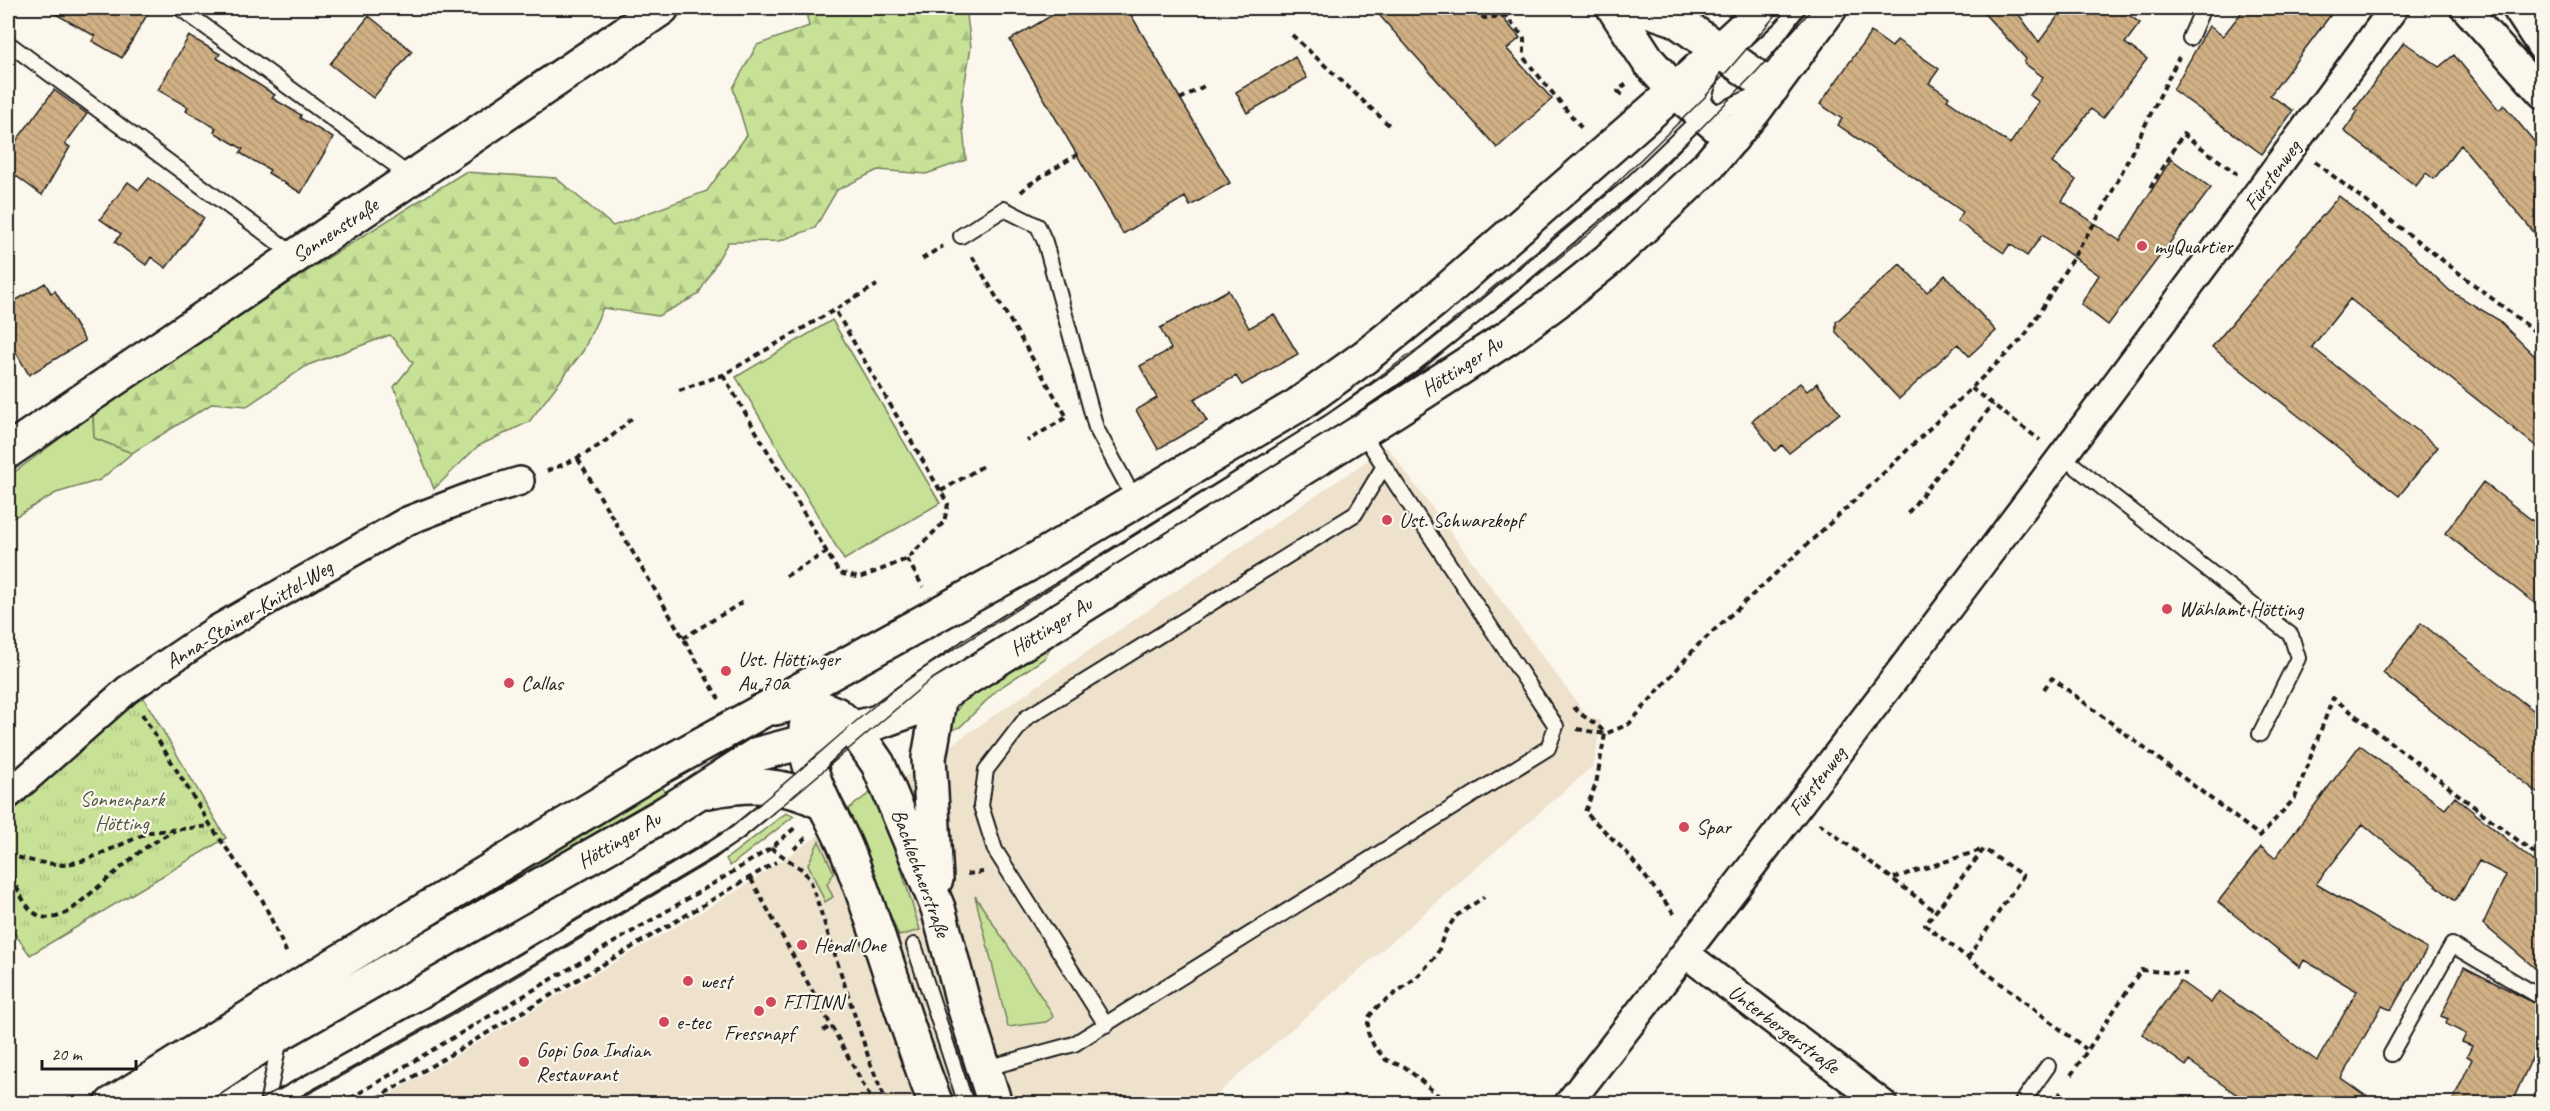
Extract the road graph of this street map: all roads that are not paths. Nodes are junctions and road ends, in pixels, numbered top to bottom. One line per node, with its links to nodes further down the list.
1 (180, 8): 20 (lane)
2 (662, 8): 20 (main road, Sonnenstraße)
3 (1614, 8): 16 (main road)
4 (1642, 8): 14 (main road)
5 (1765, 8): 14 (main road, Höttinger Au)
6 (1830, 8): 15 (main road, Höttinger Au)
7 (2203, 8): 11 (lane)
8 (2394, 8): 25 (street, Fürstenweg)
9 (2465, 8): 17 (street)
10 (2516, 8): 13 (street)
11 (2190, 38)
12 (8, 43): 22 (lane)
13 (2542, 48)
14 (1719, 50): 15 (main road); 16 (main road, Höttinger Au); 18 (lane)
15 (1772, 88): 18 (lane); 19 (main road, Höttinger Au)
16 (1675, 91): 18 (main road); 28 (main road, Höttinger Au)
17 (2542, 94)
18 (1701, 117): 19 (main road); 33 (lane)
19 (1732, 138): 23 (main road, Höttinger Au)
20 (413, 178): 22 (main road, Sonnenstraße)
21 (961, 236): 28 (lane)
22 (296, 256): 24 (main road, Sonnenstraße)
23 (1361, 431): 26 (lane); 30 (main road, Höttinger Au)
24 (8, 452)
25 (2063, 457): 34 (lane); 40 (street, Fürstenweg)
26 (1384, 466): 42 (lane); 42 (lane)
27 (520, 481): 37 (street, Anna-Stainer-Knittel-Weg)
28 (1136, 502): 29 (main road, Höttinger Au)
29 (839, 670): 31 (main road); 32 (main road, Höttinger Au)
30 (940, 695): 33 (main road, Höttinger Au); 38 (main road)
31 (814, 705): 32 (main road, Bachlechnerstraße); 33 (main road, Bachlechnerstraße); 35 (main road)
32 (747, 719): 47 (main road, Höttinger Au)
33 (854, 729): 35 (main road, Höttinger Au); 38 (main road, Bachlechnerstraße)
34 (2260, 734)
35 (802, 767): 36 (main road); 36 (main road, Höttinger Au); 49 (lane); 50 (main road)
36 (698, 794): 43 (main road, Höttinger Au)
37 (8, 795)
38 (938, 908): 46 (main road, Bachlechnerstraße)
39 (914, 945): 51 (lane)
40 (1686, 954): 53 (street, Fürstenweg); 54 (street, Unterbergerstraße)
41 (2542, 998): 44 (lane)
42 (1106, 1025): 46 (lane)
43 (281, 1033): 48 (main road, Höttinger Au); 49 (lane)
44 (2391, 1054)
45 (2048, 1066): 55 (lane)
46 (983, 1069): 52 (main road, Bachlechnerstraße)
47 (111, 1104)
48 (173, 1104)
49 (269, 1104)
50 (936, 1104)
51 (966, 1104)
52 (995, 1104)
53 (1568, 1104)
54 (1883, 1104)
55 (2021, 1104)

